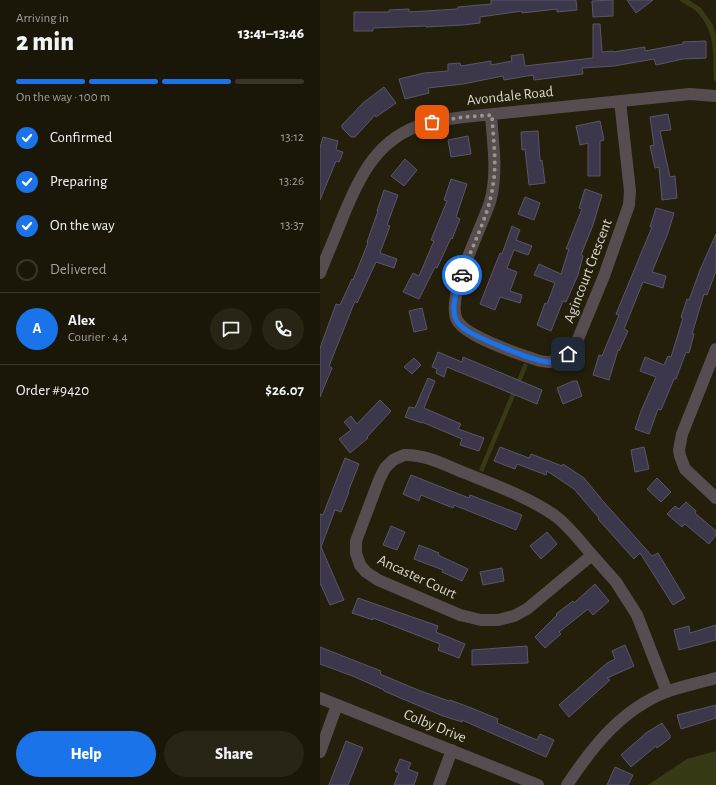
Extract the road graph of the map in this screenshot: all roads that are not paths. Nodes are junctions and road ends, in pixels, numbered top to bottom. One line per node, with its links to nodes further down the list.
1 (716, 96): 2 (street, Avondale Road)
2 (620, 101): 3 (street, Avondale Road); 3 (street, Agincourt Crescent)
3 (492, 115): 4 (street, Avondale Road)
4 (320, 273)
5 (716, 349): 6 (street)
6 (716, 498)
7 (592, 555): 7 (street, Ancaster Court); 9 (street, Ancaster Court)
8 (716, 678): 9 (street)
9 (667, 692): 16 (street)
10 (320, 698): 11 (street, Colby Drive)
11 (337, 705): 12 (street, Colby Drive); 13 (street)
12 (452, 750): 14 (street); 15 (street, Colby Drive)
13 (320, 752)
14 (439, 785)
15 (538, 785)
16 (567, 785)

